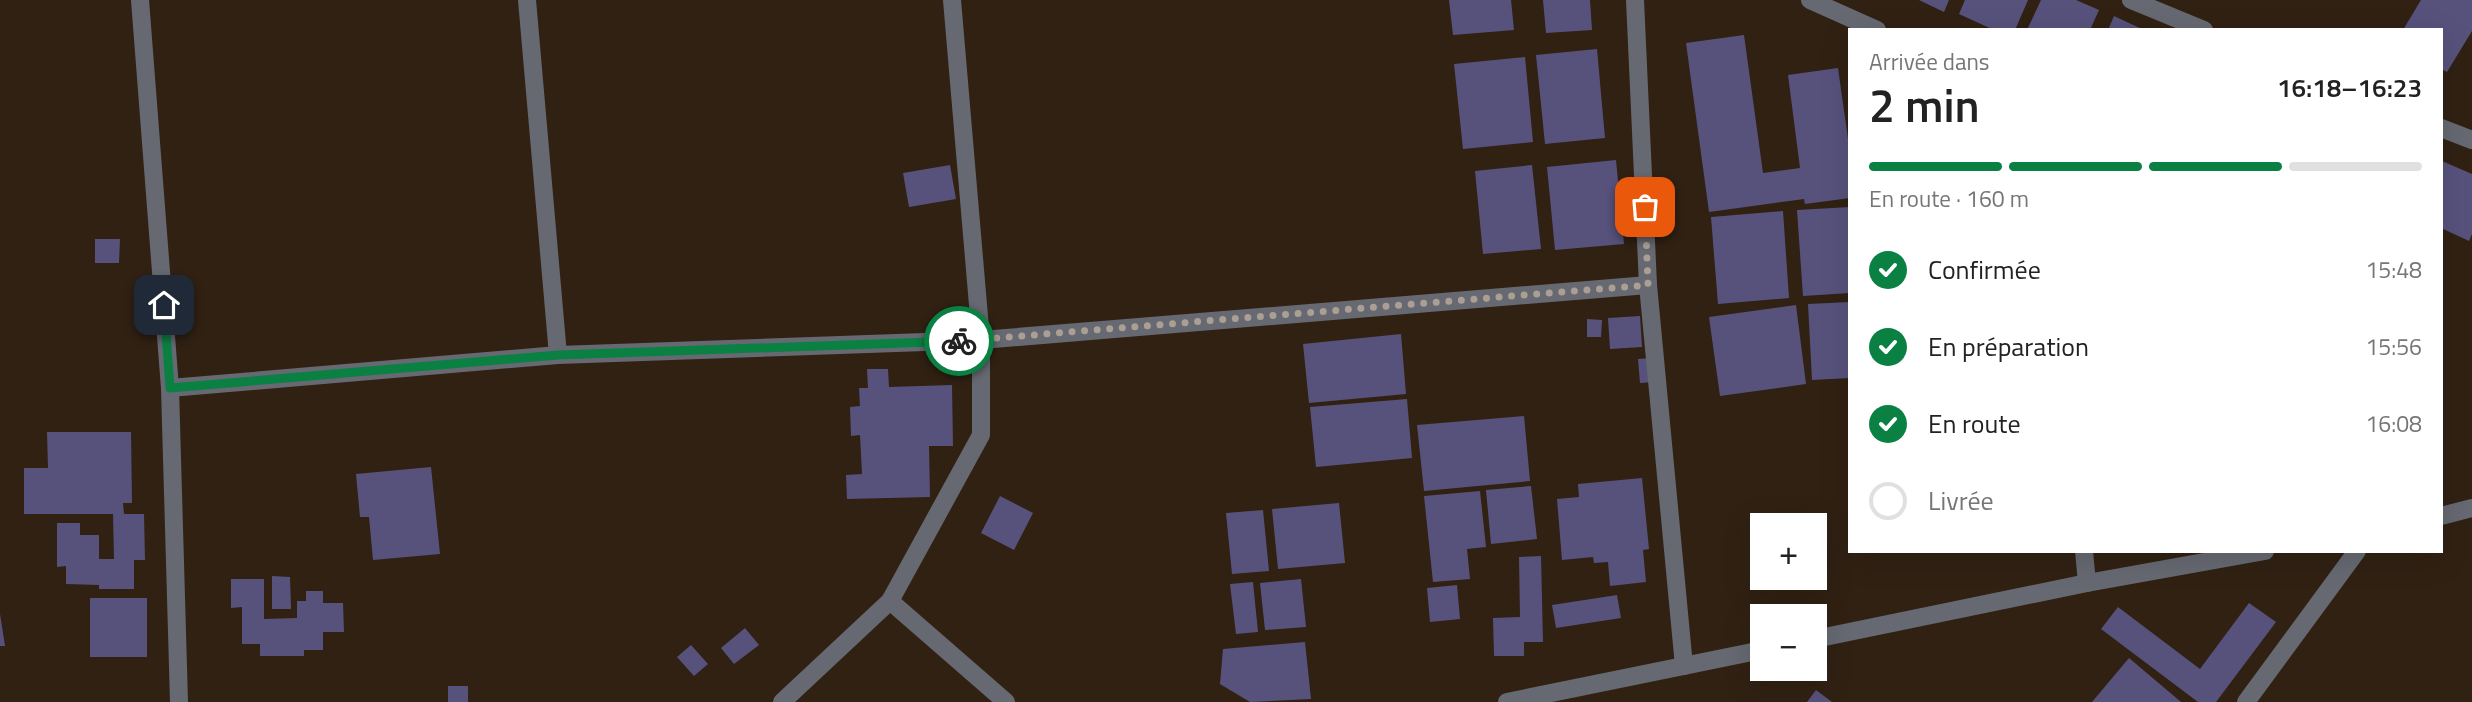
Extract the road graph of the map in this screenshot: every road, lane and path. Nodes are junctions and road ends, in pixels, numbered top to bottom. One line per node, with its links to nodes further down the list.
1 (141, 0): 14 (street)
2 (527, 0): 13 (street)
3 (952, 0): 12 (street)
4 (1635, 0): 11 (street)
5 (1810, 0): 7 (street)
6 (2131, 0): 8 (street)
7 (1873, 28)
8 (2199, 28)
9 (2443, 129): 10 (street)
10 (2472, 140)
11 (1648, 285): 12 (street); 24 (street)
12 (981, 340): 13 (street); 21 (street)
13 (558, 355): 14 (street)
14 (170, 388): 25 (street)
15 (2472, 508): 16 (street)
16 (2443, 515)
17 (2084, 553): 20 (street)
18 (2254, 553): 20 (street)
19 (2356, 553): 29 (street)
20 (2087, 583): 22 (street)
21 (890, 601): 26 (street); 27 (street)
22 (1827, 637)
23 (1750, 652): 24 (street)
24 (1684, 666): 28 (street)
25 (179, 702)
26 (782, 702)
27 (1006, 702)
28 (1507, 702)
29 (2246, 702)

